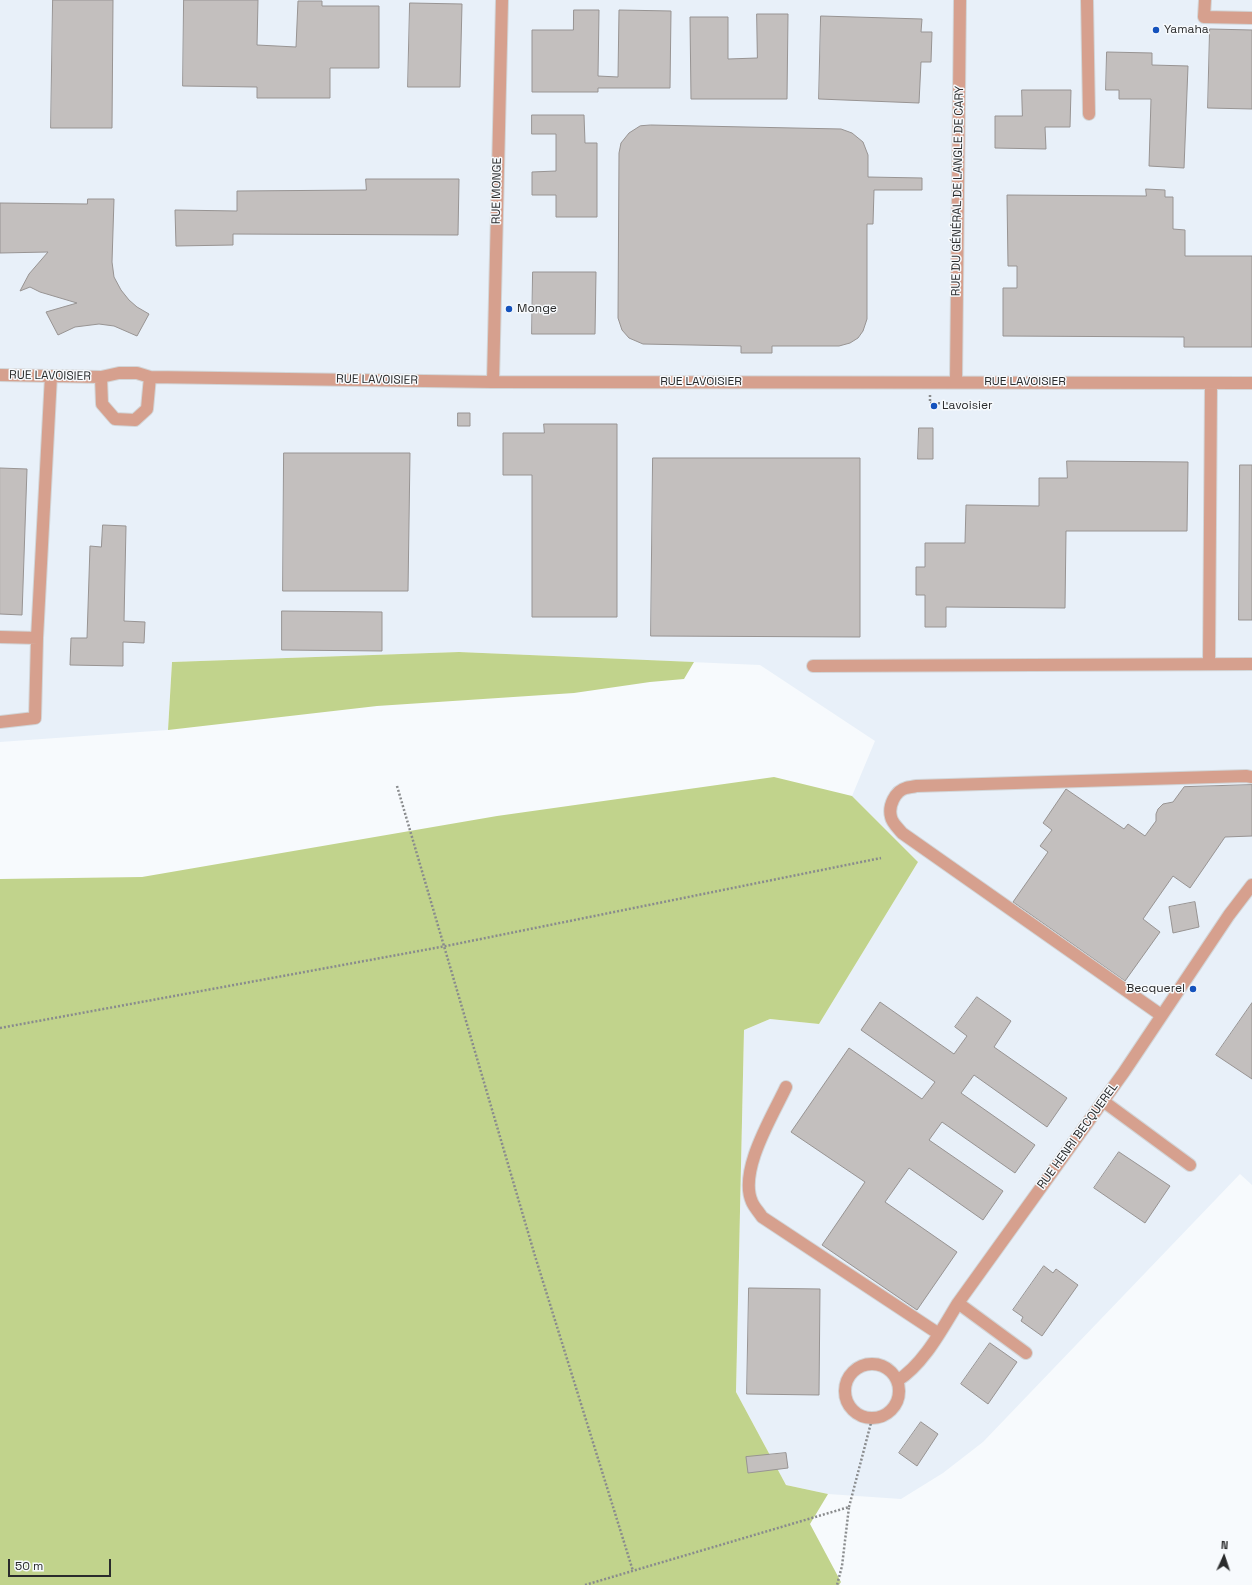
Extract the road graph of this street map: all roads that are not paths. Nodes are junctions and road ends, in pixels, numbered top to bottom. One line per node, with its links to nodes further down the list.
1 (502, 0): 11 (street, RUE MONGE)
2 (960, 0): 12 (street, RUE DU GÉNÉRAL DE LANGLE DE CARY)
3 (1087, 0): 6 (street)
4 (1205, 0): 5 (street)
5 (1252, 18)
6 (1089, 114)
7 (0, 375): 8 (street, RUE LAVOISIER)
8 (51, 376): 9 (street, RUE LAVOISIER); 16 (street)
9 (101, 377): 10 (street, RUE LAVOISIER); 10 (street, RUE LAVOISIER)
10 (150, 377): 11 (street, RUE LAVOISIER)
11 (493, 382): 12 (street, RUE LAVOISIER)
12 (956, 382): 13 (street, RUE LAVOISIER)
13 (1211, 383): 14 (street, RUE LAVOISIER); 17 (street)
14 (1252, 383)
15 (0, 637): 16 (street)
16 (37, 638): 20 (street)
17 (1209, 664): 18 (street); 19 (street)
18 (1252, 664)
19 (814, 666)
20 (0, 722)
21 (1252, 777): 23 (street)
22 (1252, 885): 23 (street, RUE HENRI BECQUEREL)
23 (1161, 1015): 25 (street, RUE HENRI BECQUEREL)
24 (786, 1087): 28 (street)
25 (1103, 1101): 26 (street); 27 (street, RUE HENRI BECQUEREL)
26 (1190, 1165)
27 (958, 1303): 28 (street, RUE HENRI BECQUEREL); 29 (street)
28 (939, 1334): 30 (street, RUE HENRI BECQUEREL)
29 (1026, 1353)
30 (897, 1381): 30 (street)

